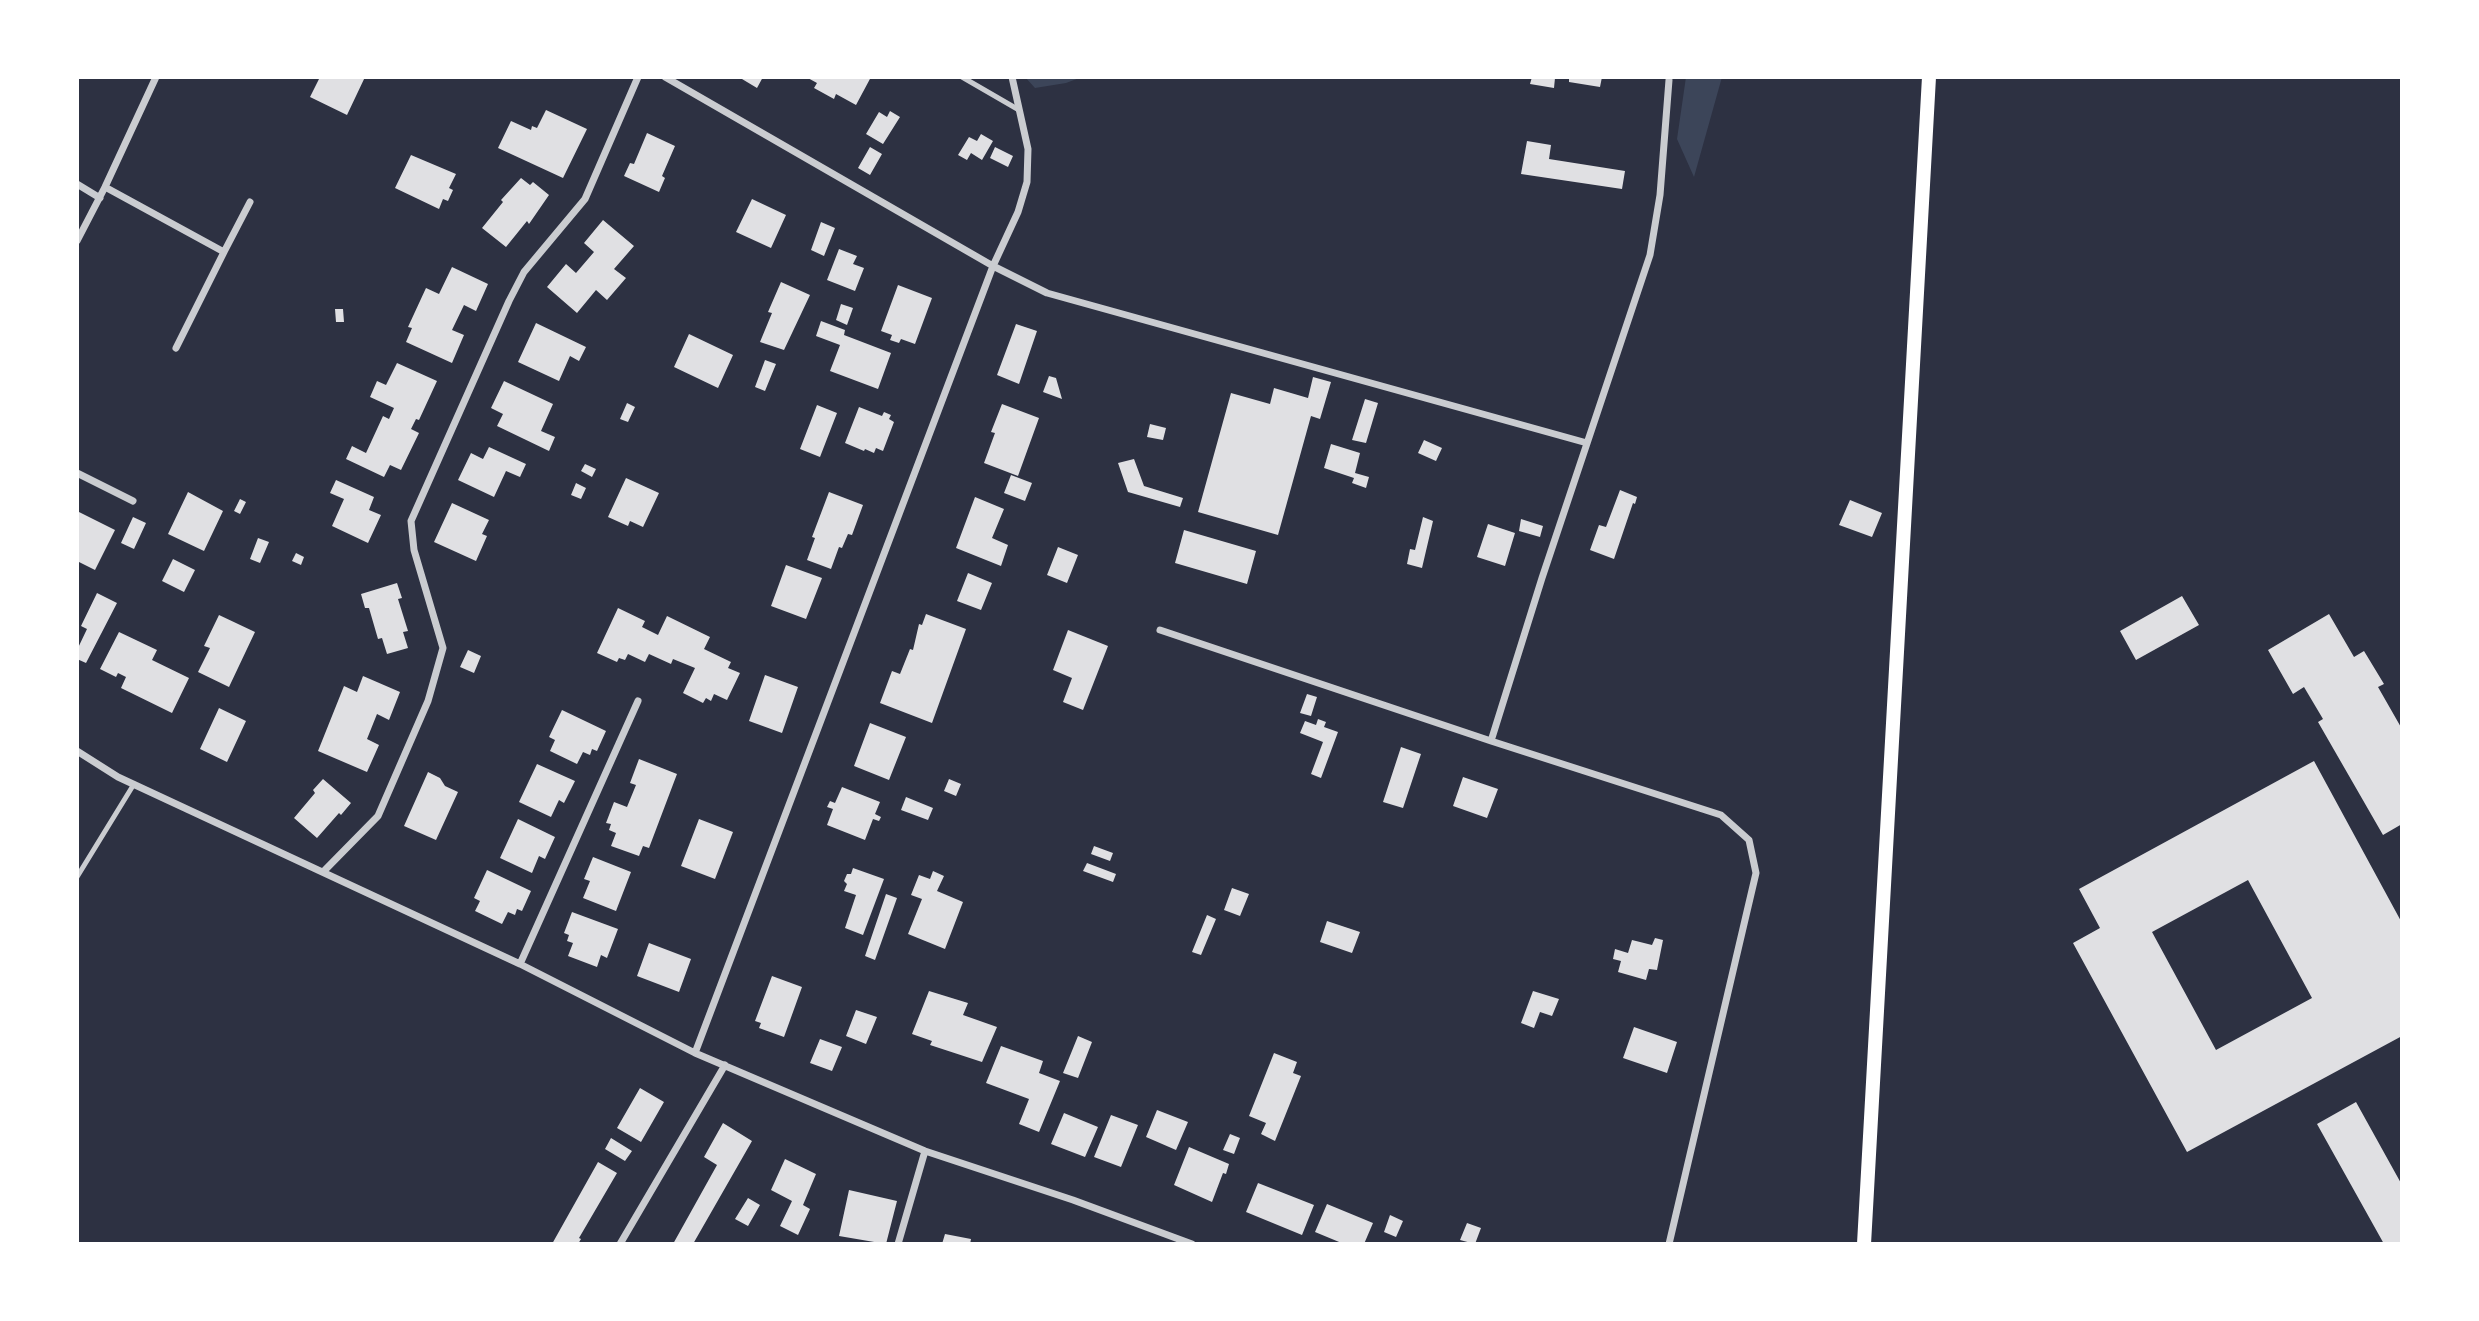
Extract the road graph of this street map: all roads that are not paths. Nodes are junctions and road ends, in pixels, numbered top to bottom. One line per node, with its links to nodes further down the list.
1 (156, 77): 10 (street)
2 (638, 77): 25 (street)
3 (665, 77): 15 (street)
4 (962, 77): 8 (lane)
5 (1012, 77): 8 (street)
6 (1929, 77): 35 (main road)
7 (1669, 80): 17 (street)
8 (1019, 110): 15 (street)
9 (77, 184): 11 (street)
10 (105, 187): 11 (street); 14 (street)
11 (100, 198): 13 (street)
12 (250, 202): 14 (street)
13 (77, 241)
14 (223, 252): 16 (street)
15 (993, 266): 17 (street); 28 (street)
16 (176, 348)
17 (1587, 443): 22 (street)
18 (77, 473): 19 (street)
19 (133, 501)
20 (1160, 631): 22 (street)
21 (638, 701): 27 (street)
22 (1492, 741): 34 (street)
23 (77, 751): 24 (street)
24 (134, 784): 25 (street); 26 (lane)
25 (324, 872): 27 (street)
26 (77, 877)
27 (520, 964): 28 (street)
28 (695, 1053): 29 (street)
29 (725, 1065): 30 (street); 31 (street)
30 (925, 1151): 32 (street); 33 (street)
31 (620, 1244)
32 (898, 1244)
33 (1192, 1244)
34 (1669, 1244)
35 (1864, 1244)

